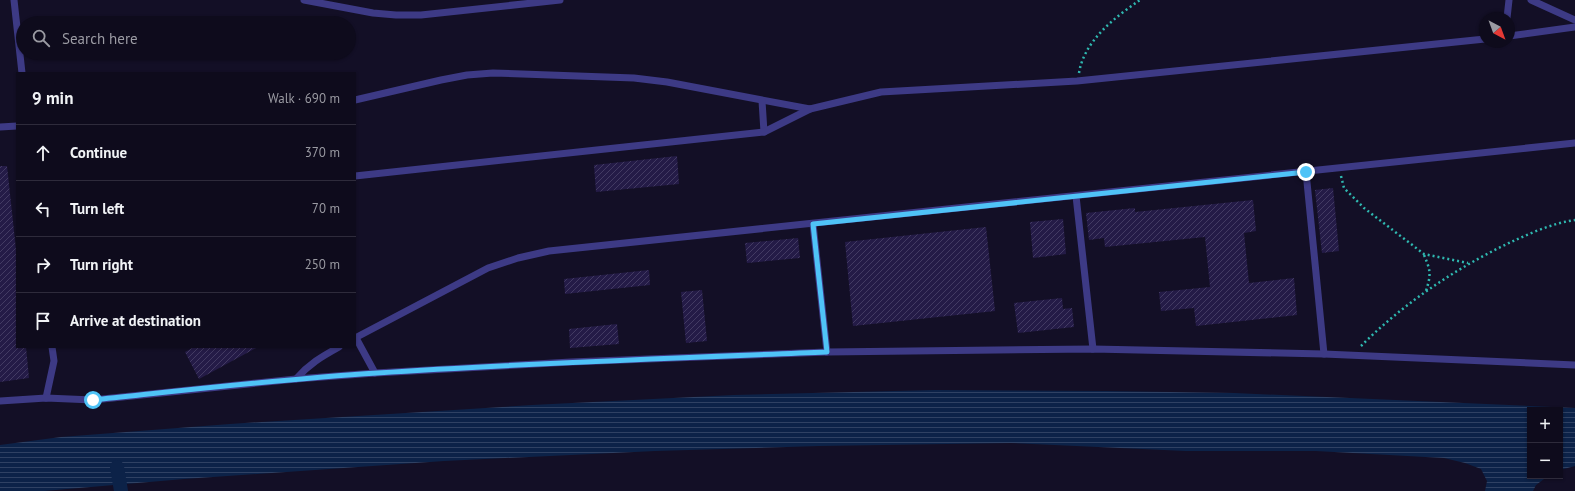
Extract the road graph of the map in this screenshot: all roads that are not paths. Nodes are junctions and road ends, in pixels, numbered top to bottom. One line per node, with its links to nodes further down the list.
1 (14, 0): 8 (lane)
2 (304, 0): 6 (lane)
3 (560, 0): 6 (lane)
4 (1509, 0): 7 (lane)
5 (1531, 0): 9 (lane)
6 (313, 1)
7 (1508, 12)
8 (16, 18)
9 (1575, 20)
10 (1575, 28): 11 (lane)
11 (1515, 35)
12 (1479, 40): 17 (lane)
13 (21, 60): 14 (lane)
14 (22, 72)
15 (356, 100): 16 (lane)
16 (762, 100): 17 (lane); 20 (lane)
17 (810, 109): 20 (lane)
18 (16, 125): 19 (lane)
19 (0, 127)
20 (764, 132): 23 (lane)
21 (1575, 143): 22 (lane)
22 (1306, 172): 24 (lane); 32 (lane)
23 (356, 176)
24 (1076, 196): 25 (lane); 30 (lane)
25 (813, 224): 26 (lane); 31 (lane)
26 (356, 337)
27 (356, 340): 34 (lane)
28 (52, 348): 36 (lane)
29 (337, 348): 35 (lane)
30 (1093, 349): 31 (lane); 32 (lane)
31 (827, 352): 34 (lane)
32 (1324, 354): 33 (lane)
33 (1575, 365)
34 (376, 373): 35 (lane)
35 (296, 380): 36 (lane)
36 (46, 398): 37 (lane)
37 (0, 401)

